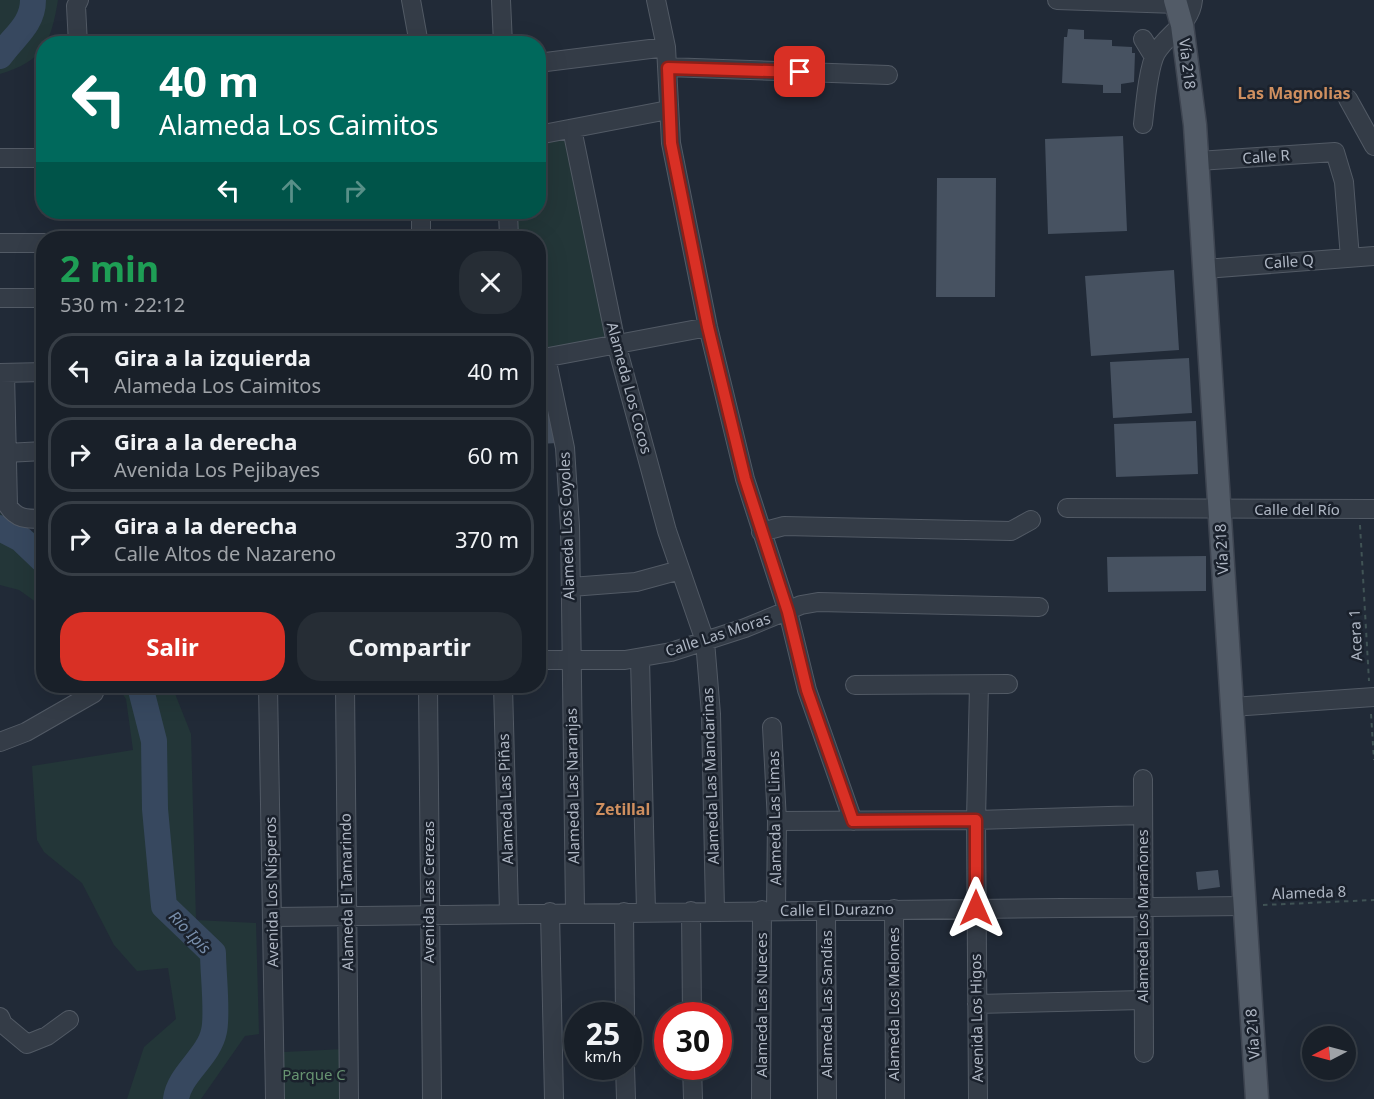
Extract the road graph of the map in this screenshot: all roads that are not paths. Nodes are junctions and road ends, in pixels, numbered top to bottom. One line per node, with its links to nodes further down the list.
1 (80, 0): 8 (street)
2 (399, 0): 3 (street)
3 (412, 0): 9 (street)
4 (501, 0): 10 (street)
5 (656, 0): 12 (street)
6 (1057, 0): 7 (street)
7 (1182, 7): 13 (street); 25 (main road, Vía 218)
8 (78, 36)
9 (418, 36)
10 (503, 36)
11 (1143, 39): 13 (street)
12 (666, 47): 14 (street); 15 (street)
13 (1154, 57): 19 (street)
14 (546, 62)
15 (668, 68): 16 (street); 18 (street)
16 (888, 75)
17 (1348, 99): 22 (street)
18 (668, 110): 20 (street); 33 (street)
19 (1143, 123)
20 (572, 129): 21 (street); 34 (street, Alameda Los Cocos)
21 (546, 134)
22 (1374, 146)
23 (0, 158): 24 (street)
24 (36, 158)
25 (1198, 162): 29 (street, Calle R); 30 (main road, Vía 218)
26 (0, 243): 27 (street)
27 (36, 243)
28 (1374, 256): 29 (street, Calle Q)
29 (1350, 258): 30 (street, Calle Q)
30 (1204, 269): 43 (main road, Vía 218)
31 (0, 298): 32 (street)
32 (36, 298)
33 (708, 327): 34 (street); 46 (street)
34 (616, 343): 35 (street); 47 (street, Alameda Los Cocos)
35 (546, 357)
36 (36, 372): 37 (street)
37 (2, 373): 40 (street)
38 (546, 374): 48 (street, Alameda Los Coyoles)
39 (36, 451): 40 (street)
40 (6, 453): 44 (street)
41 (1067, 508): 43 (street, Calle del Río)
42 (1367, 509): 43 (street, Calle del Río)
43 (1220, 510): 64 (main road, Vía 218)
44 (36, 518)
45 (1031, 520): 46 (street)
46 (761, 532): 50 (street)
47 (680, 570): 48 (street); 51 (street, Alameda Los Cocos)
48 (571, 587): 54 (street, Alameda Los Coyoles)
49 (1039, 607): 50 (street, Calle Las Moras)
50 (788, 612): 51 (street, Calle Las Moras); 71 (street)
51 (705, 641): 52 (street, Calle Las Moras); 80 (street, Alameda Las Mandarinas)
52 (640, 658): 54 (street, Calle Las Moras); 78 (street)
53 (546, 660): 54 (street, Calle Las Moras)
54 (571, 660): 82 (street, Alameda Las Naranjas)
55 (1008, 684): 57 (street)
56 (855, 685): 57 (street)
57 (979, 685): 69 (street, Avenida Los Higos)
58 (94, 693): 66 (street)
59 (268, 693): 87 (street, Avenida Los Nísperos)
60 (345, 693): 86 (street, Alameda El Tamarindo)
61 (428, 693): 85 (street, Avenida Las Cerezas)
62 (503, 693): 84 (street, Alameda Las Piñas)
63 (1372, 697): 64 (street)
64 (1232, 707): 72 (main road, Vía 218)
65 (772, 727): 70 (street, Alameda Las Limas)
66 (0, 742)
67 (1143, 779): 68 (street, Alameda Los Marañones)
68 (1142, 815): 69 (street); 73 (street, Alameda Los Marañones)
69 (976, 820): 71 (street); 74 (street, Avenida Los Higos)
70 (777, 821): 71 (street); 76 (street, Alameda Las Limas)
71 (853, 821)
72 (1244, 906): 73 (street, Calle El Durazno); 107 (main road, Vía 218)
73 (1143, 907): 74 (street, Calle El Durazno); 88 (street, Alameda Los Marañones)
74 (976, 908): 75 (street, Calle El Durazno); 91 (street, Avenida Los Higos)
75 (894, 909): 77 (street, Calle El Durazno); 105 (street, Alameda Los Melones)
76 (769, 910): 77 (street, Calle El Durazno); 80 (street, Calle El Durazno); 103 (street, Alameda Las Nueces)
77 (826, 910): 104 (street, Alameda Las Sandías)
78 (646, 911): 79 (street, Calle El Durazno); 83 (street, Calle El Durazno)
79 (691, 911): 80 (street, Calle El Durazno); 90 (street)
80 (715, 911)
81 (550, 912): 82 (street, Calle El Durazno); 84 (street, Calle El Durazno); 100 (street)
82 (575, 912): 83 (street, Calle El Durazno)
83 (624, 912): 89 (street)
84 (509, 913): 85 (street, Calle El Durazno)
85 (429, 914): 86 (street, Calle El Durazno); 99 (street, Avenida Las Cerezas)
86 (347, 915): 87 (street, Calle El Durazno); 98 (street, Alameda El Tamarindo)
87 (273, 917): 97 (street, Avenida Los Nísperos)
88 (1143, 1000): 91 (street); 94 (street, Alameda Los Marañones)
89 (625, 1002)
90 (692, 1002)
91 (976, 1004): 106 (street, Avenida Los Higos)
92 (69, 1020): 93 (street)
93 (1, 1022)
94 (1144, 1053)
95 (625, 1080): 101 (street)
96 (692, 1080): 102 (street)
97 (274, 1099)
98 (349, 1099)
99 (432, 1099)
100 (554, 1099)
101 (626, 1099)
102 (693, 1099)
103 (761, 1099)
104 (827, 1099)
105 (895, 1099)
106 (978, 1099)
107 (1257, 1099)

